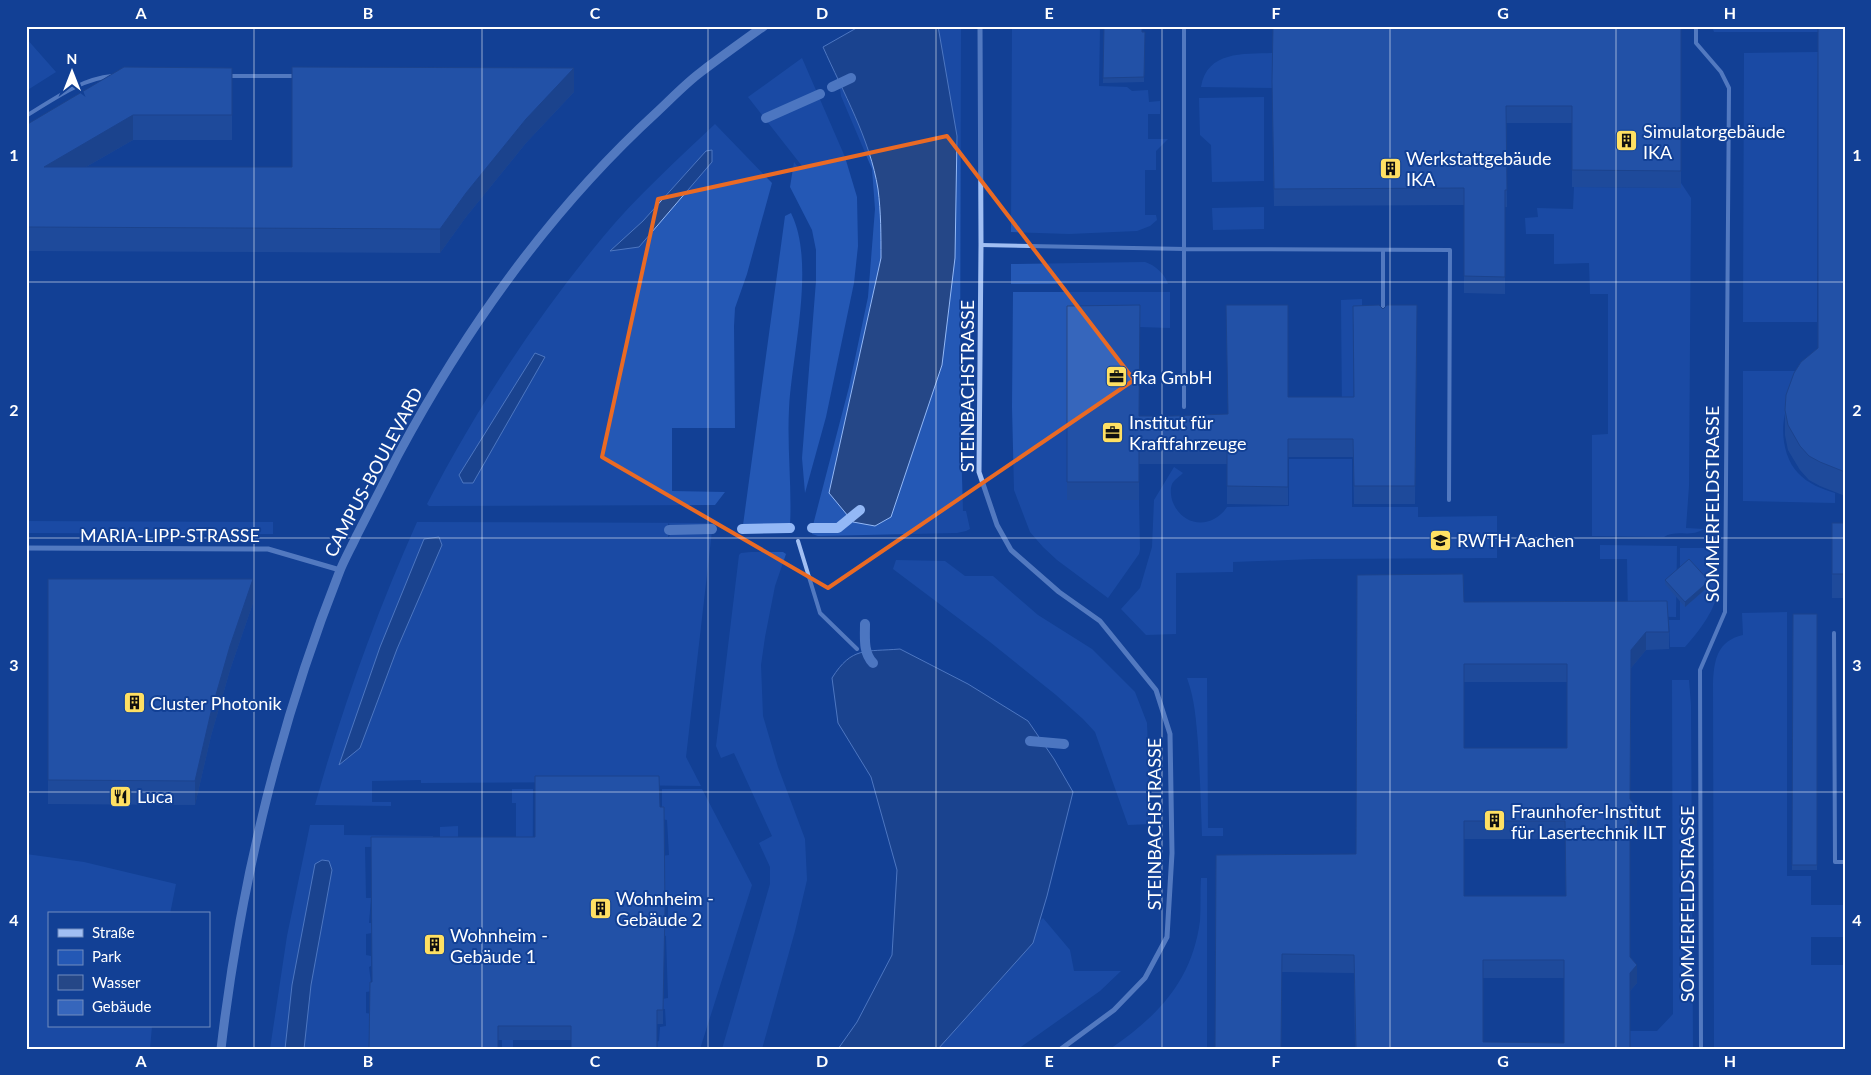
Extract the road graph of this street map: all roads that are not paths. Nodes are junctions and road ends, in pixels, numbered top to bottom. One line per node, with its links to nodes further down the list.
1 (764, 26): 17 (street, CAMPUS-BOULEVARD)
2 (980, 26): 9 (street, STEINBACHSTRASSE)
3 (1184, 26): 10 (lane)
4 (1696, 26): 23 (lane, SOMMERFELDSTRASSE)
5 (116, 76): 8 (lane)
6 (221, 76): 7 (lane)
7 (300, 76)
8 (26, 116)
9 (981, 245): 10 (lane); 22 (street, STEINBACHSTRASSE)
10 (1185, 249): 11 (lane); 13 (lane)
11 (1384, 250): 12 (lane); 14 (lane)
12 (1384, 323)
13 (1184, 407)
14 (1449, 500)
15 (798, 541): 19 (lane)
16 (26, 548): 17 (street, MARIA-LIPP-STRASSE)
17 (340, 570): 21 (street, CAMPUS-BOULEVARD)
18 (1834, 633): 20 (lane)
19 (856, 649)
20 (1845, 862)
21 (221, 1049)
22 (1061, 1049)
23 (1701, 1049)

